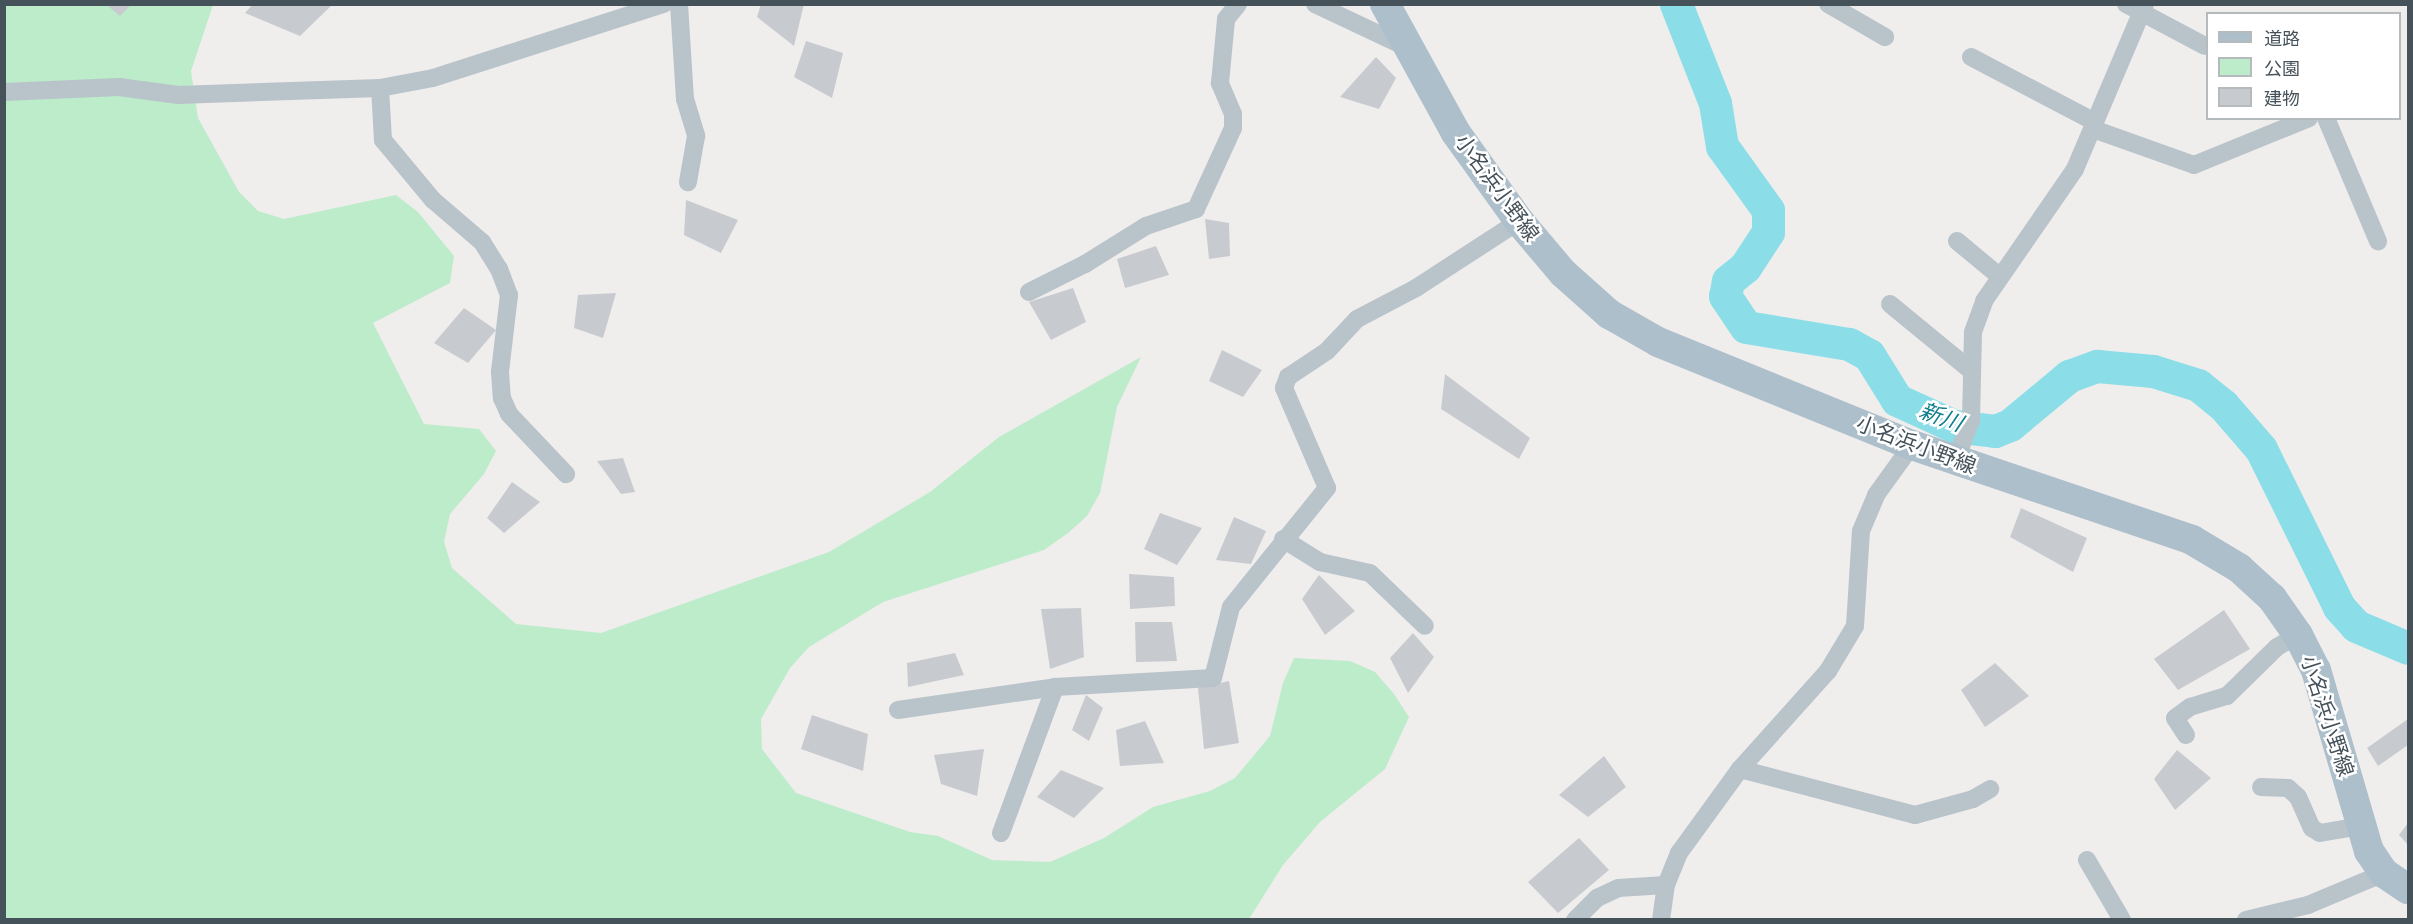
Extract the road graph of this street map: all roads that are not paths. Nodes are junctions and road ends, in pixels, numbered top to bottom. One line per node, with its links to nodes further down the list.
1 (663, 4): 12 (street)
2 (680, 4): 17 (street)
3 (1238, 4): 22 (street)
4 (1316, 4): 9 (street)
5 (1384, 4): 9 (main road, 小名浜小野線)
6 (1828, 4): 8 (street)
7 (2138, 7): 10 (street); 16 (street)
8 (1885, 37)
9 (1404, 46): 18 (main road, 小名浜小野線)
10 (2205, 46)
11 (1971, 57): 16 (street)
12 (380, 88): 13 (street); 27 (street)
13 (4, 92)
14 (2304, 120): 16 (street)
15 (2327, 120): 20 (street)
16 (2094, 125): 21 (street)
17 (688, 182)
18 (1519, 221): 25 (main road, 小名浜小野線); 28 (street)
19 (1957, 241): 21 (street)
20 (2378, 241)
21 (1999, 276): 24 (street)
22 (1029, 292)
23 (1890, 304): 24 (street)
24 (1969, 369): 26 (street)
25 (1912, 445): 26 (main road, 小名浜小野線); 34 (street)
26 (1957, 455): 30 (main road, 小名浜小野線)
27 (566, 474)
28 (1283, 539): 29 (street); 31 (street)
29 (1425, 626)
30 (2298, 635): 33 (street); 37 (main road, 小名浜小野線)
31 (1055, 687): 32 (street); 38 (street)
32 (898, 710)
33 (2186, 735)
34 (1740, 769): 36 (street); 41 (street)
35 (2261, 787): 37 (street)
36 (1990, 789)
37 (2361, 826): 40 (main road, 小名浜小野線)
38 (1000, 833)
39 (2087, 860): 45 (street)
40 (2384, 873): 42 (main road, 小名浜小野線); 46 (street)
41 (1666, 885): 43 (street); 44 (street)
42 (2409, 890)
43 (1575, 920)
44 (1661, 920)
45 (2122, 920)
46 (2246, 920)

